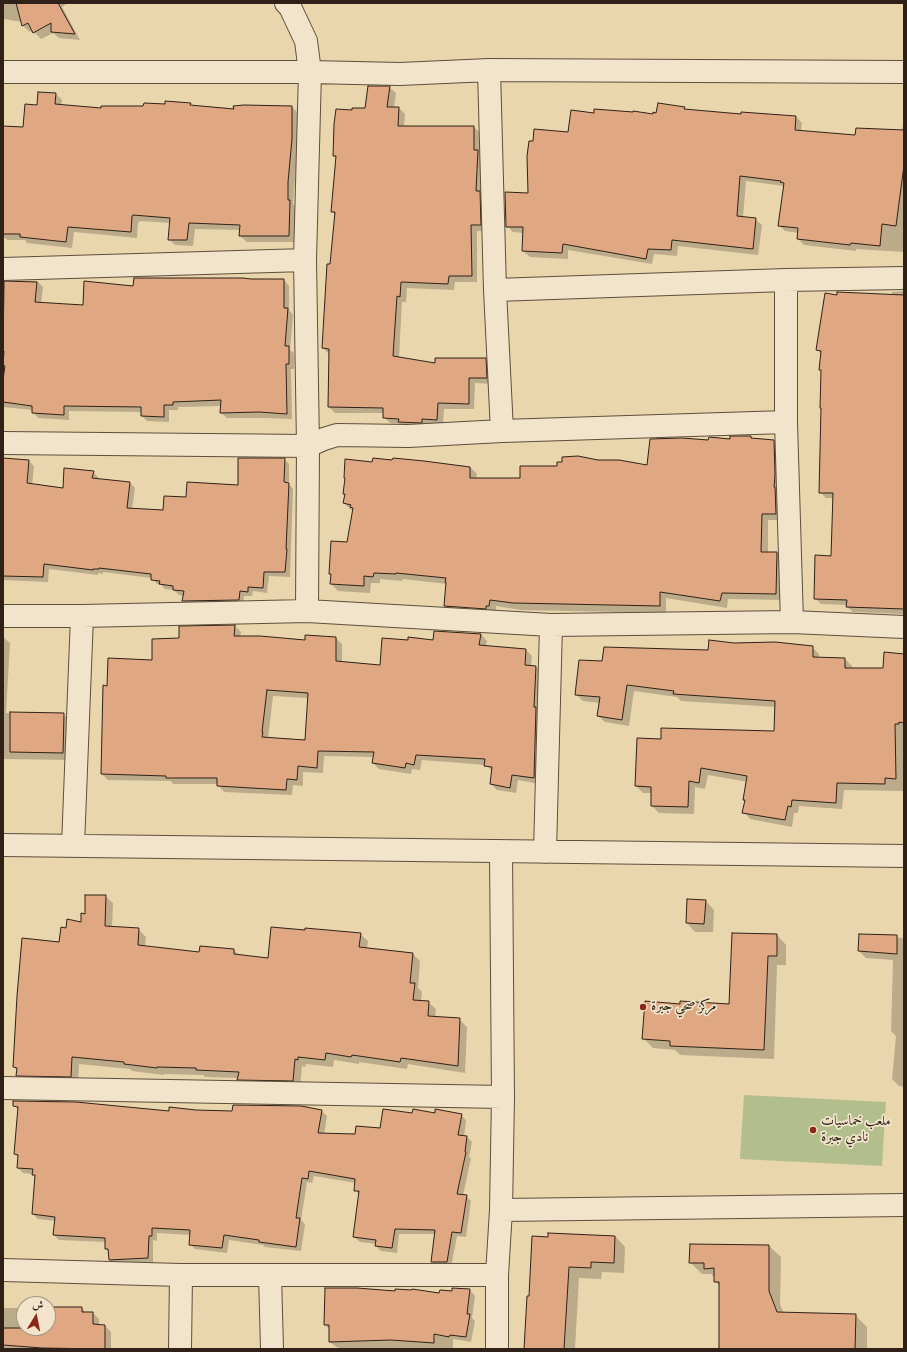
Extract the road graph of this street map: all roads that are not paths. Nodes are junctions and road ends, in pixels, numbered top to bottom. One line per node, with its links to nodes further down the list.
1 (286, 3): 4 (street)
2 (489, 70): 4 (street); 5 (street); 10 (street)
3 (3, 72): 4 (street)
4 (310, 72): 6 (street)
5 (904, 72)
6 (305, 260): 7 (street); 14 (street)
7 (3, 269)
8 (904, 278): 9 (street)
9 (786, 280): 10 (street); 11 (street)
10 (495, 290): 12 (street)
11 (786, 422): 12 (street); 18 (street)
12 (502, 431): 14 (street)
13 (3, 443): 14 (street)
14 (308, 446): 15 (street)
15 (307, 611): 17 (street); 19 (street)
16 (3, 616): 17 (street)
17 (82, 616): 22 (street)
18 (792, 622): 19 (street); 20 (street)
19 (551, 625): 24 (street)
20 (904, 627)
21 (3, 845): 22 (street)
22 (73, 846): 23 (street)
23 (501, 852): 24 (street); 27 (street)
24 (545, 852): 25 (street)
25 (904, 856)
26 (3, 1088): 27 (street)
27 (503, 1097): 29 (street)
28 (904, 1205): 29 (street)
29 (501, 1210): 33 (street)
30 (3, 1270): 31 (street)
31 (180, 1275): 32 (street); 34 (street)
32 (270, 1275): 33 (street); 35 (street)
33 (497, 1275): 36 (street)
34 (180, 1349)
35 (272, 1349)
36 (497, 1349)

